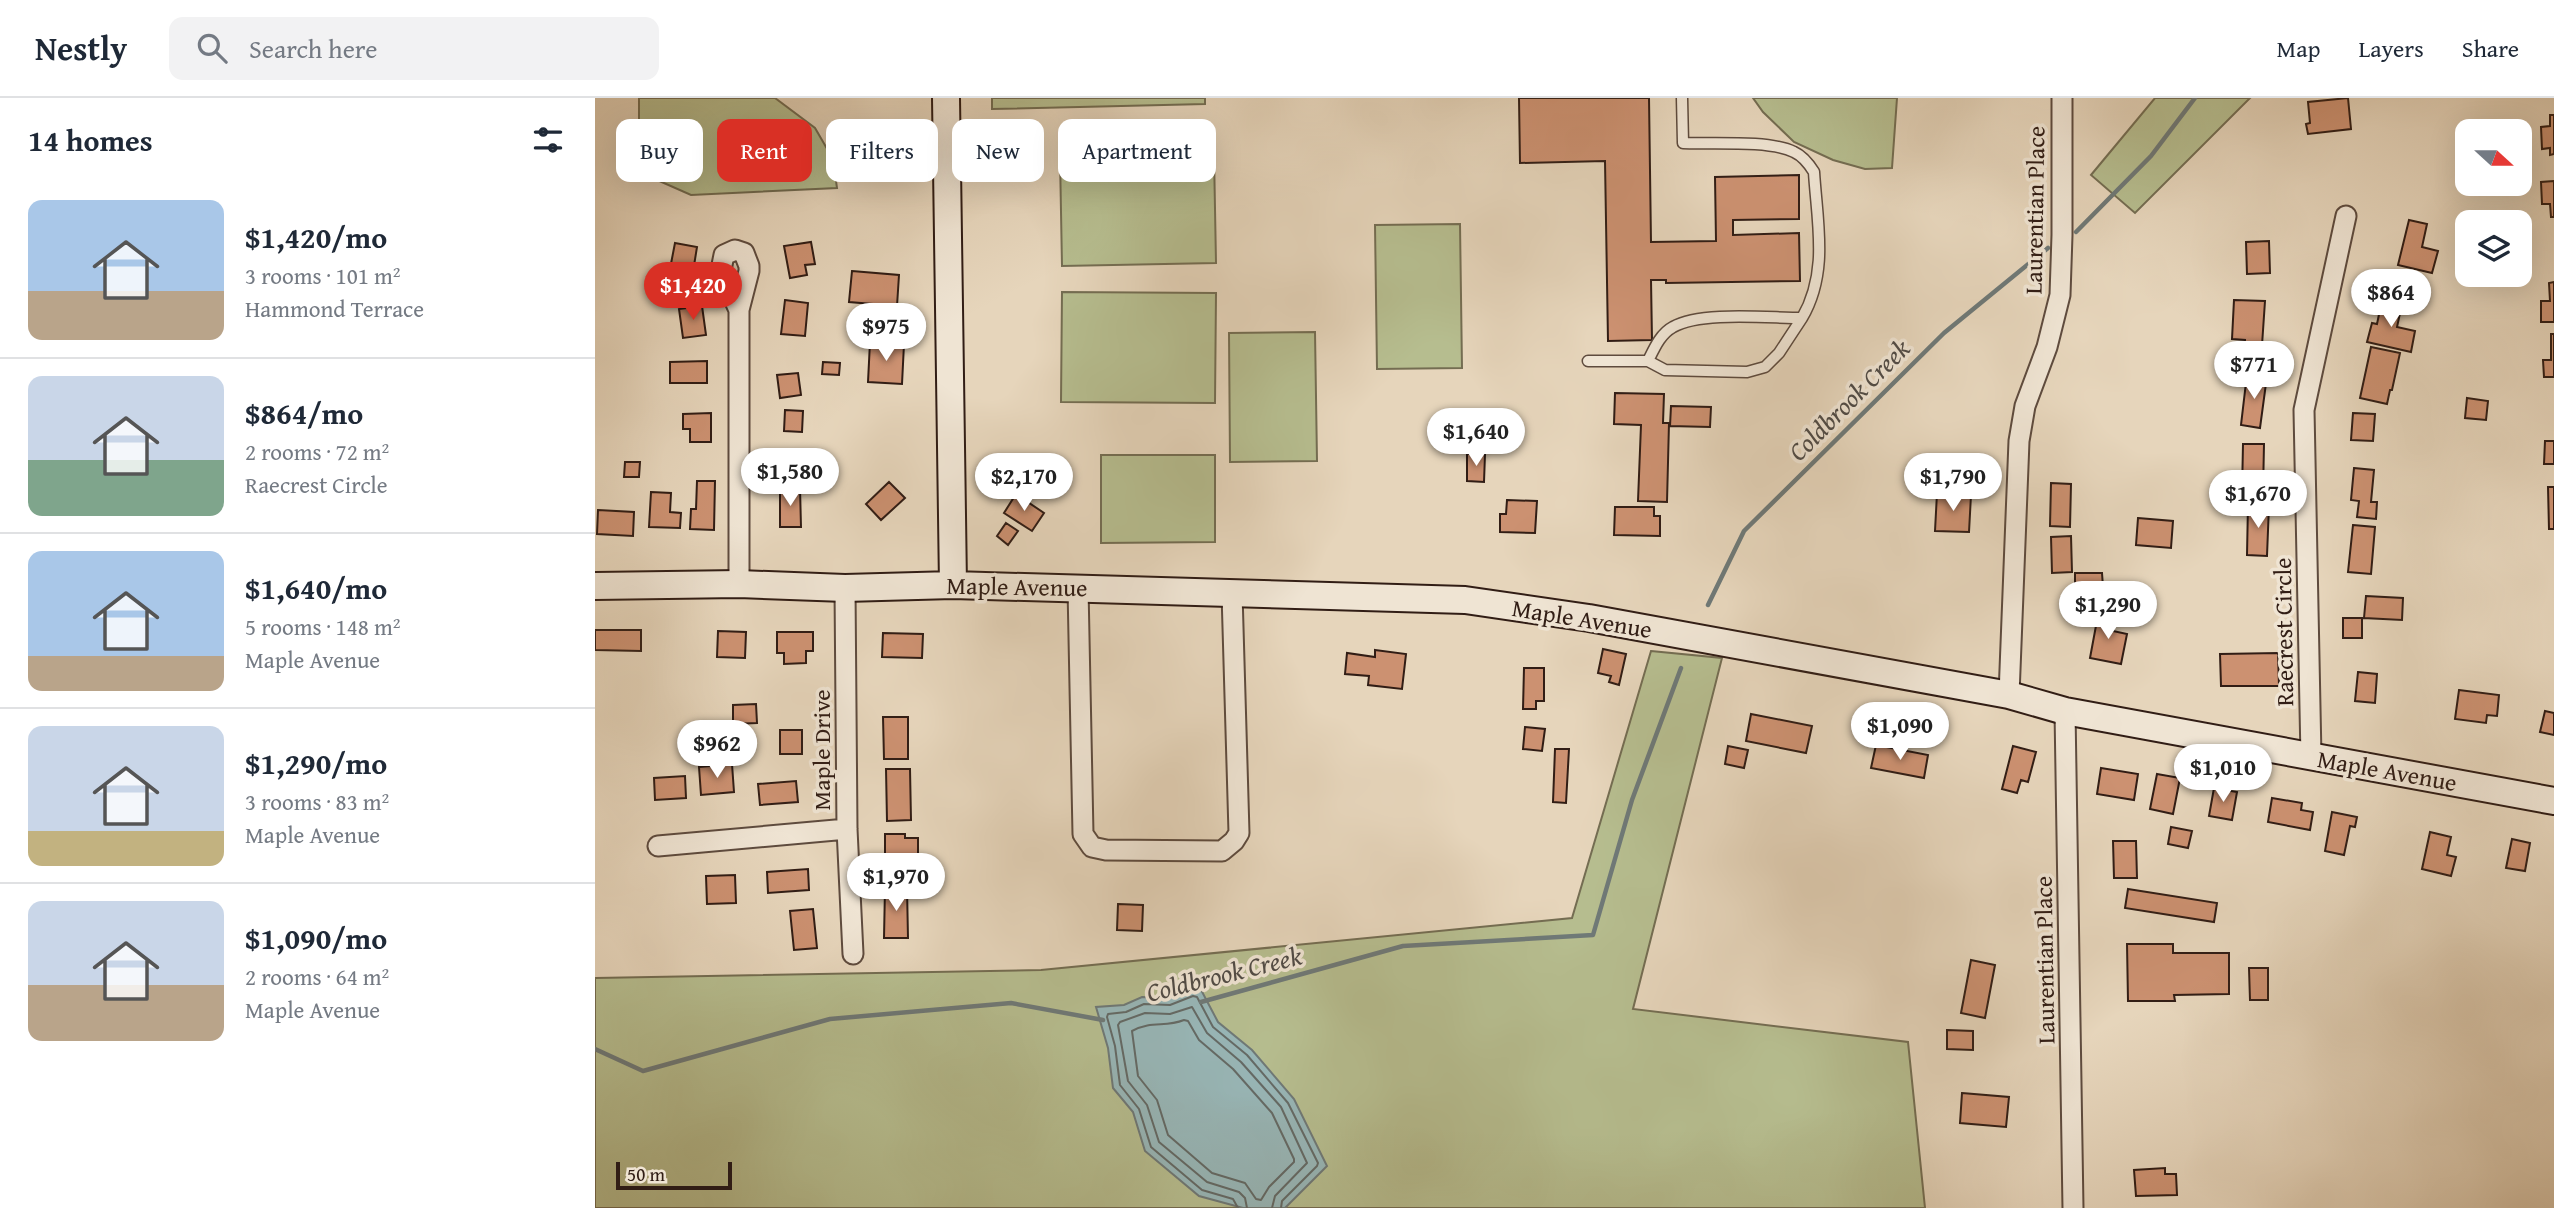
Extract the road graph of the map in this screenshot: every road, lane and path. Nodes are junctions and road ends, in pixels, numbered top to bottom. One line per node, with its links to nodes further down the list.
1 (946, 98): 10 (main road)
2 (1682, 98): 6 (lane)
3 (2062, 98): 15 (street, Laurentian Place)
4 (2346, 216): 17 (street, Raecrest Circle)
5 (739, 310): 9 (street)
6 (1802, 318): 8 (lane); 8 (lane)
7 (1588, 361): 8 (lane)
8 (1648, 361)
9 (739, 583): 11 (main road, Maple Avenue); 12 (main road, Maple Avenue)
10 (953, 585): 12 (main road, Maple Avenue); 13 (main road, Maple Avenue)
11 (595, 586)
12 (845, 588): 19 (street, Maple Drive)
13 (1077, 589): 14 (main road, Maple Avenue); 14 (street)
14 (1232, 593): 15 (main road, Maple Avenue)
15 (2009, 695): 16 (main road, Maple Avenue)
16 (2065, 711): 17 (main road, Maple Avenue); 22 (street, Laurentian Place)
17 (2311, 757): 18 (main road, Maple Avenue)
18 (2554, 801)
19 (847, 829): 20 (street); 21 (street, Maple Drive)
20 (658, 846)
21 (853, 954)
22 (2073, 1208)

